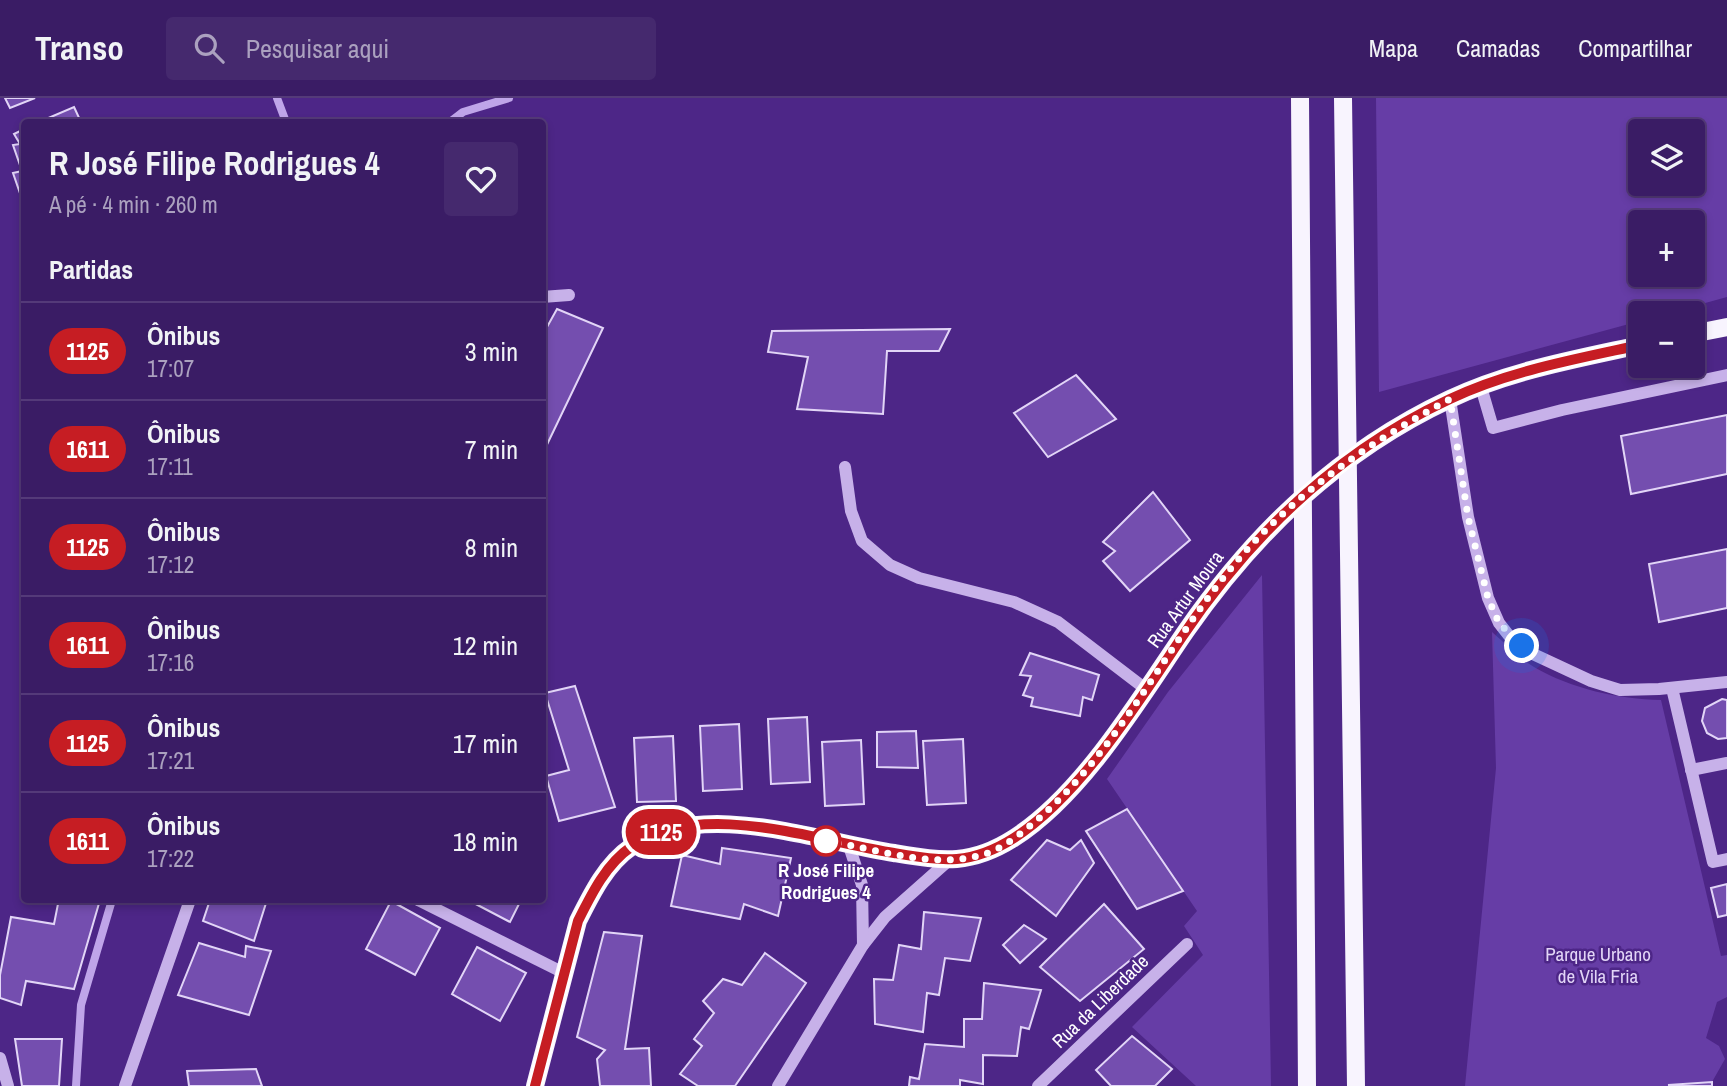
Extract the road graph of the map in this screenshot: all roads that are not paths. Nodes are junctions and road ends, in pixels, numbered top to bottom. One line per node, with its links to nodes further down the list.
1 (1300, 98): 31 (main road)
2 (1343, 98): 32 (main road)
3 (569, 295): 4 (street)
4 (546, 297)
5 (1727, 327): 6 (main road)
6 (1705, 331)
7 (1628, 348): 9 (main road, Rua Artur Moura)
8 (1727, 375): 9 (street)
9 (1480, 387): 10 (main road, Rua Artur Moura)
10 (1450, 399): 13 (street); 14 (main road, Rua Artur Moura)
11 (845, 467): 14 (street)
12 (1727, 682): 13 (street)
13 (1672, 688): 16 (street)
14 (1147, 690): 19 (main road, Rua Artur Moura)
15 (1727, 763): 16 (street)
16 (1691, 770): 18 (street)
17 (849, 846): 19 (main road); 23 (street); 24 (main road)
18 (1727, 859)
19 (947, 862): 23 (street, Rua Artur Moura)
20 (189, 903): 27 (street)
21 (424, 903): 24 (street)
22 (1187, 944): 30 (street, Rua da Liberdade)
23 (863, 946): 29 (street, Rua Artur Moura)
24 (564, 972): 28 (main road)
25 (0, 1058): 26 (street)
26 (8, 1086)
27 (125, 1086)
28 (535, 1086)
29 (778, 1086)
30 (1038, 1086)
31 (1307, 1086)
32 (1356, 1086)

